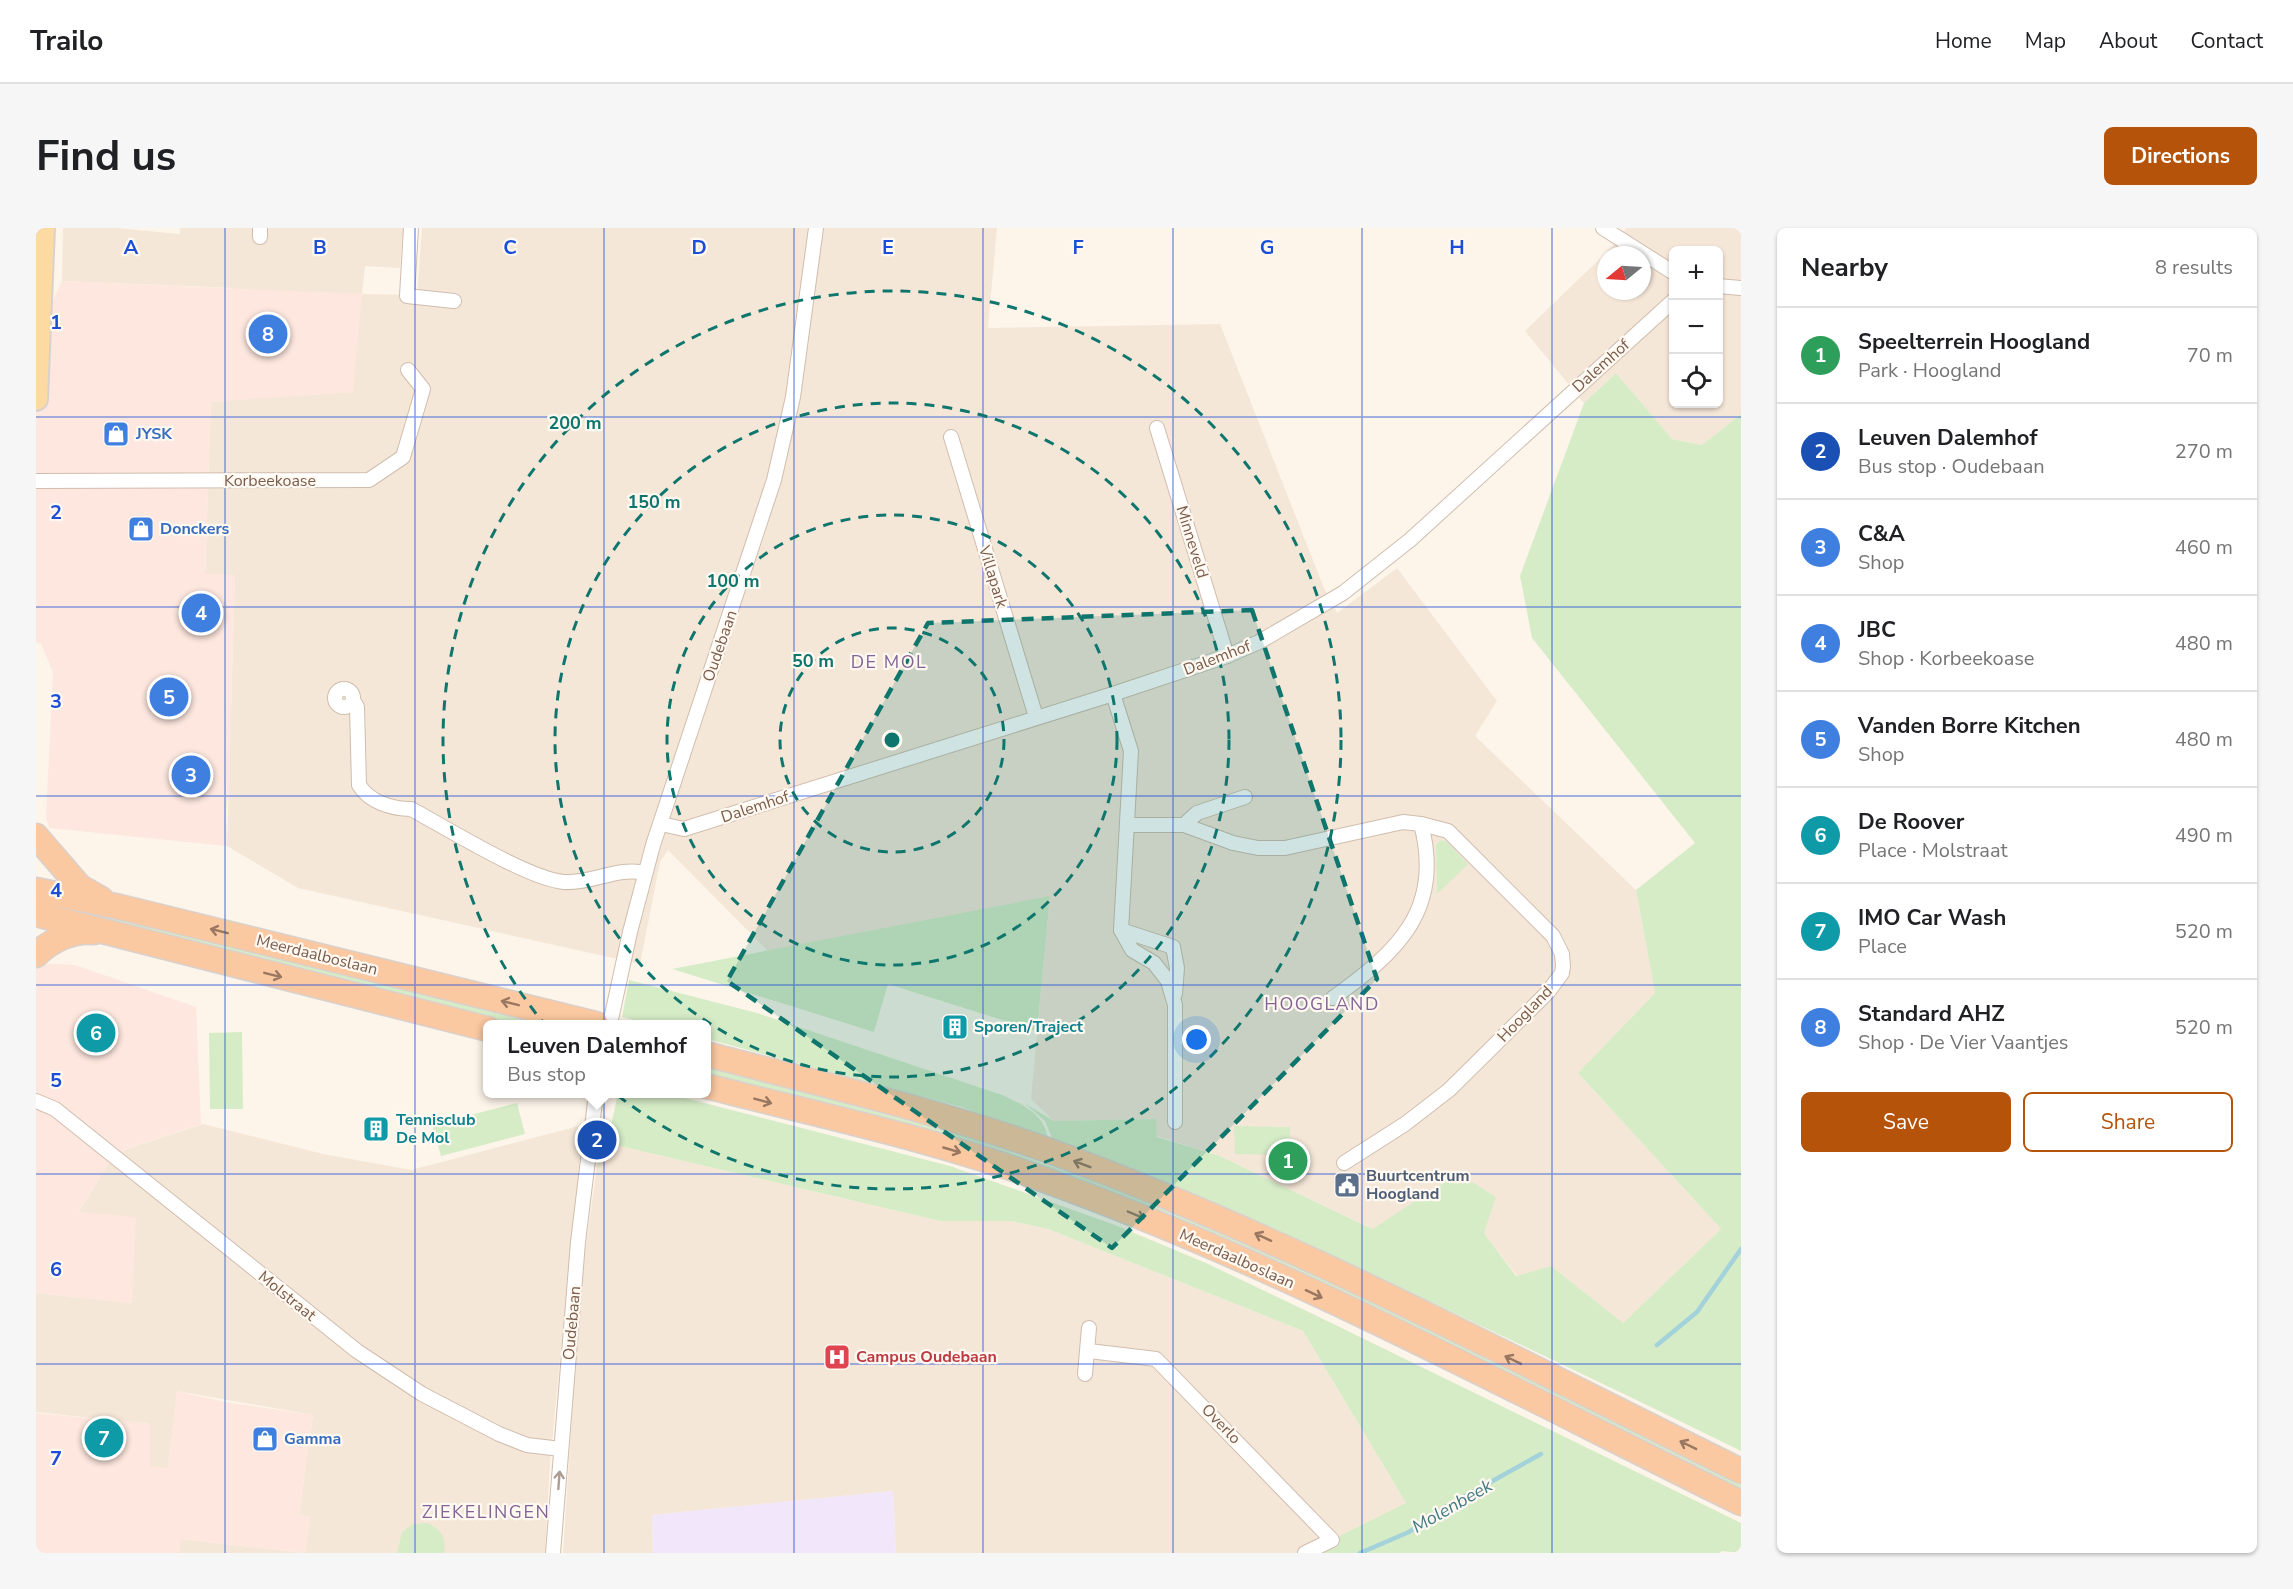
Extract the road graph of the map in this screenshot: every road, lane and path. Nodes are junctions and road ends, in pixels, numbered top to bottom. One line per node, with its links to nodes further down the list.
1 (43, 228): 11 (main road)
2 (411, 228): 8 (street)
3 (816, 228): 20 (street, Oudebaan)
4 (1603, 228): 5 (street)
5 (1669, 270)
6 (1723, 286): 7 (street)
7 (1741, 288)
8 (454, 301)
9 (1669, 305): 15 (street, Dalemhof)
10 (408, 370): 14 (street, Korbeekoase)
11 (36, 399)
12 (1157, 428): 15 (street, Minneveld)
13 (951, 436): 18 (street, Villapark)
14 (36, 481)
15 (1227, 656): 16 (street, Dalemhof)
16 (1113, 694): 18 (street, Dalemhof); 22 (street)
17 (353, 700): 25 (street)
18 (1036, 717): 20 (street, Dalemhof)
19 (1245, 797): 23 (street)
20 (661, 824): 25 (street, Oudebaan)
21 (1421, 824): 23 (street, Hoogland); 32 (street); 42 (street, Hoogland)
22 (1127, 825): 23 (street, Hoogland); 29 (street)
23 (1184, 825)
24 (36, 836): 27 (highway)
25 (645, 873): 35 (street, Oudebaan)
26 (36, 890): 27 (highway, Meerdaalboslaan)
27 (120, 907): 34 (highway, Meerdaalboslaan, one-way to 27)
28 (36, 914): 30 (highway, Meerdaalboslaan)
29 (1121, 930): 33 (street); 33 (street)
30 (114, 934): 31 (highway); 36 (highway, Meerdaalboslaan, one-way to 36)
31 (36, 955)
32 (1334, 998)
33 (1175, 1005): 41 (street)
34 (579, 1020)
35 (611, 1020)
36 (483, 1028)
37 (711, 1055): 47 (highway, Meerdaalboslaan, one-way to 37)
38 (711, 1087): 48 (highway, Meerdaalboslaan, one-way to 48)
39 (596, 1098): 46 (street, Oudebaan)
40 (36, 1101): 46 (street, Molstraat)
41 (1175, 1122)
42 (1344, 1163)
43 (1089, 1328): 44 (street)
44 (1089, 1351): 45 (street); 50 (street, Overlo)
45 (1085, 1374)
46 (561, 1449): 49 (street, Oudebaan, one-way to 46)
47 (1741, 1471)
48 (1741, 1503)
49 (553, 1553)
50 (1305, 1553)

